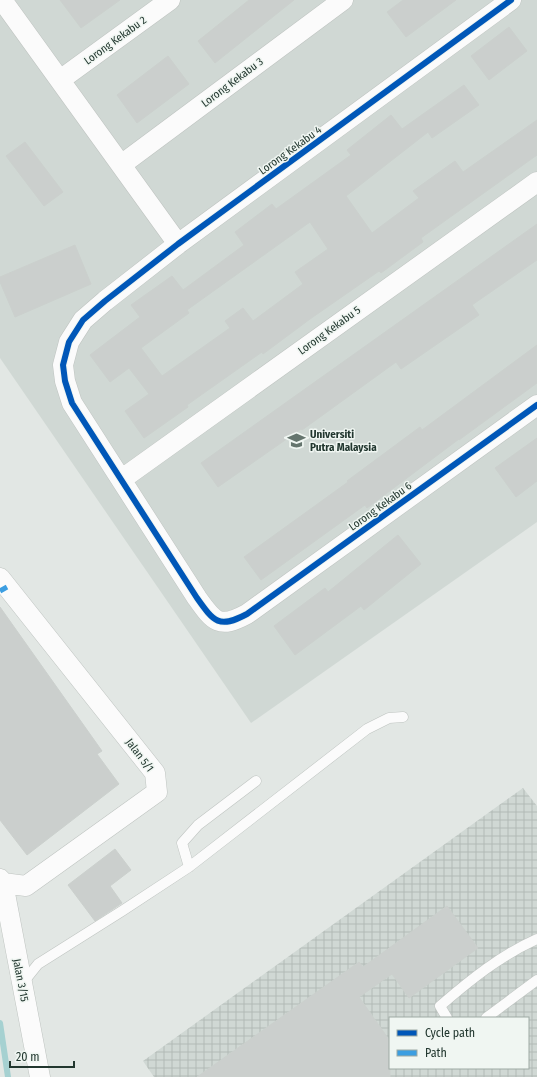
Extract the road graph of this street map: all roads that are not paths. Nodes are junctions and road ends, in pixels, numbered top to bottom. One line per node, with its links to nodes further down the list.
1 (170, 0): 5 (street, Lorong Kekabu 2)
2 (343, 0): 6 (street, Lorong Kekabu 3)
3 (511, 0): 8 (street, Lorong Kekabu 4)
4 (7, 5): 5 (street)
5 (60, 80): 6 (street)
6 (121, 165): 8 (street)
7 (537, 182): 10 (street, Lorong Kekabu 5)
8 (178, 244): 10 (street, Lorong Kekabu 4)
9 (537, 405): 12 (street, Lorong Kekabu 6)
10 (122, 479): 12 (street, Lorong Kekabu 4)
11 (0, 578): 16 (street, Jalan 5/1)
12 (233, 622)
13 (403, 717): 15 (lane)
14 (256, 781): 15 (lane)
15 (189, 867): 19 (lane)
16 (1, 881): 19 (street, Jalan 3/15)
17 (537, 938): 20 (lane)
18 (537, 980): 21 (lane)
19 (22, 984): 22 (street, Jalan 3/15)
20 (446, 1017)
21 (487, 1017)
22 (40, 1077)

